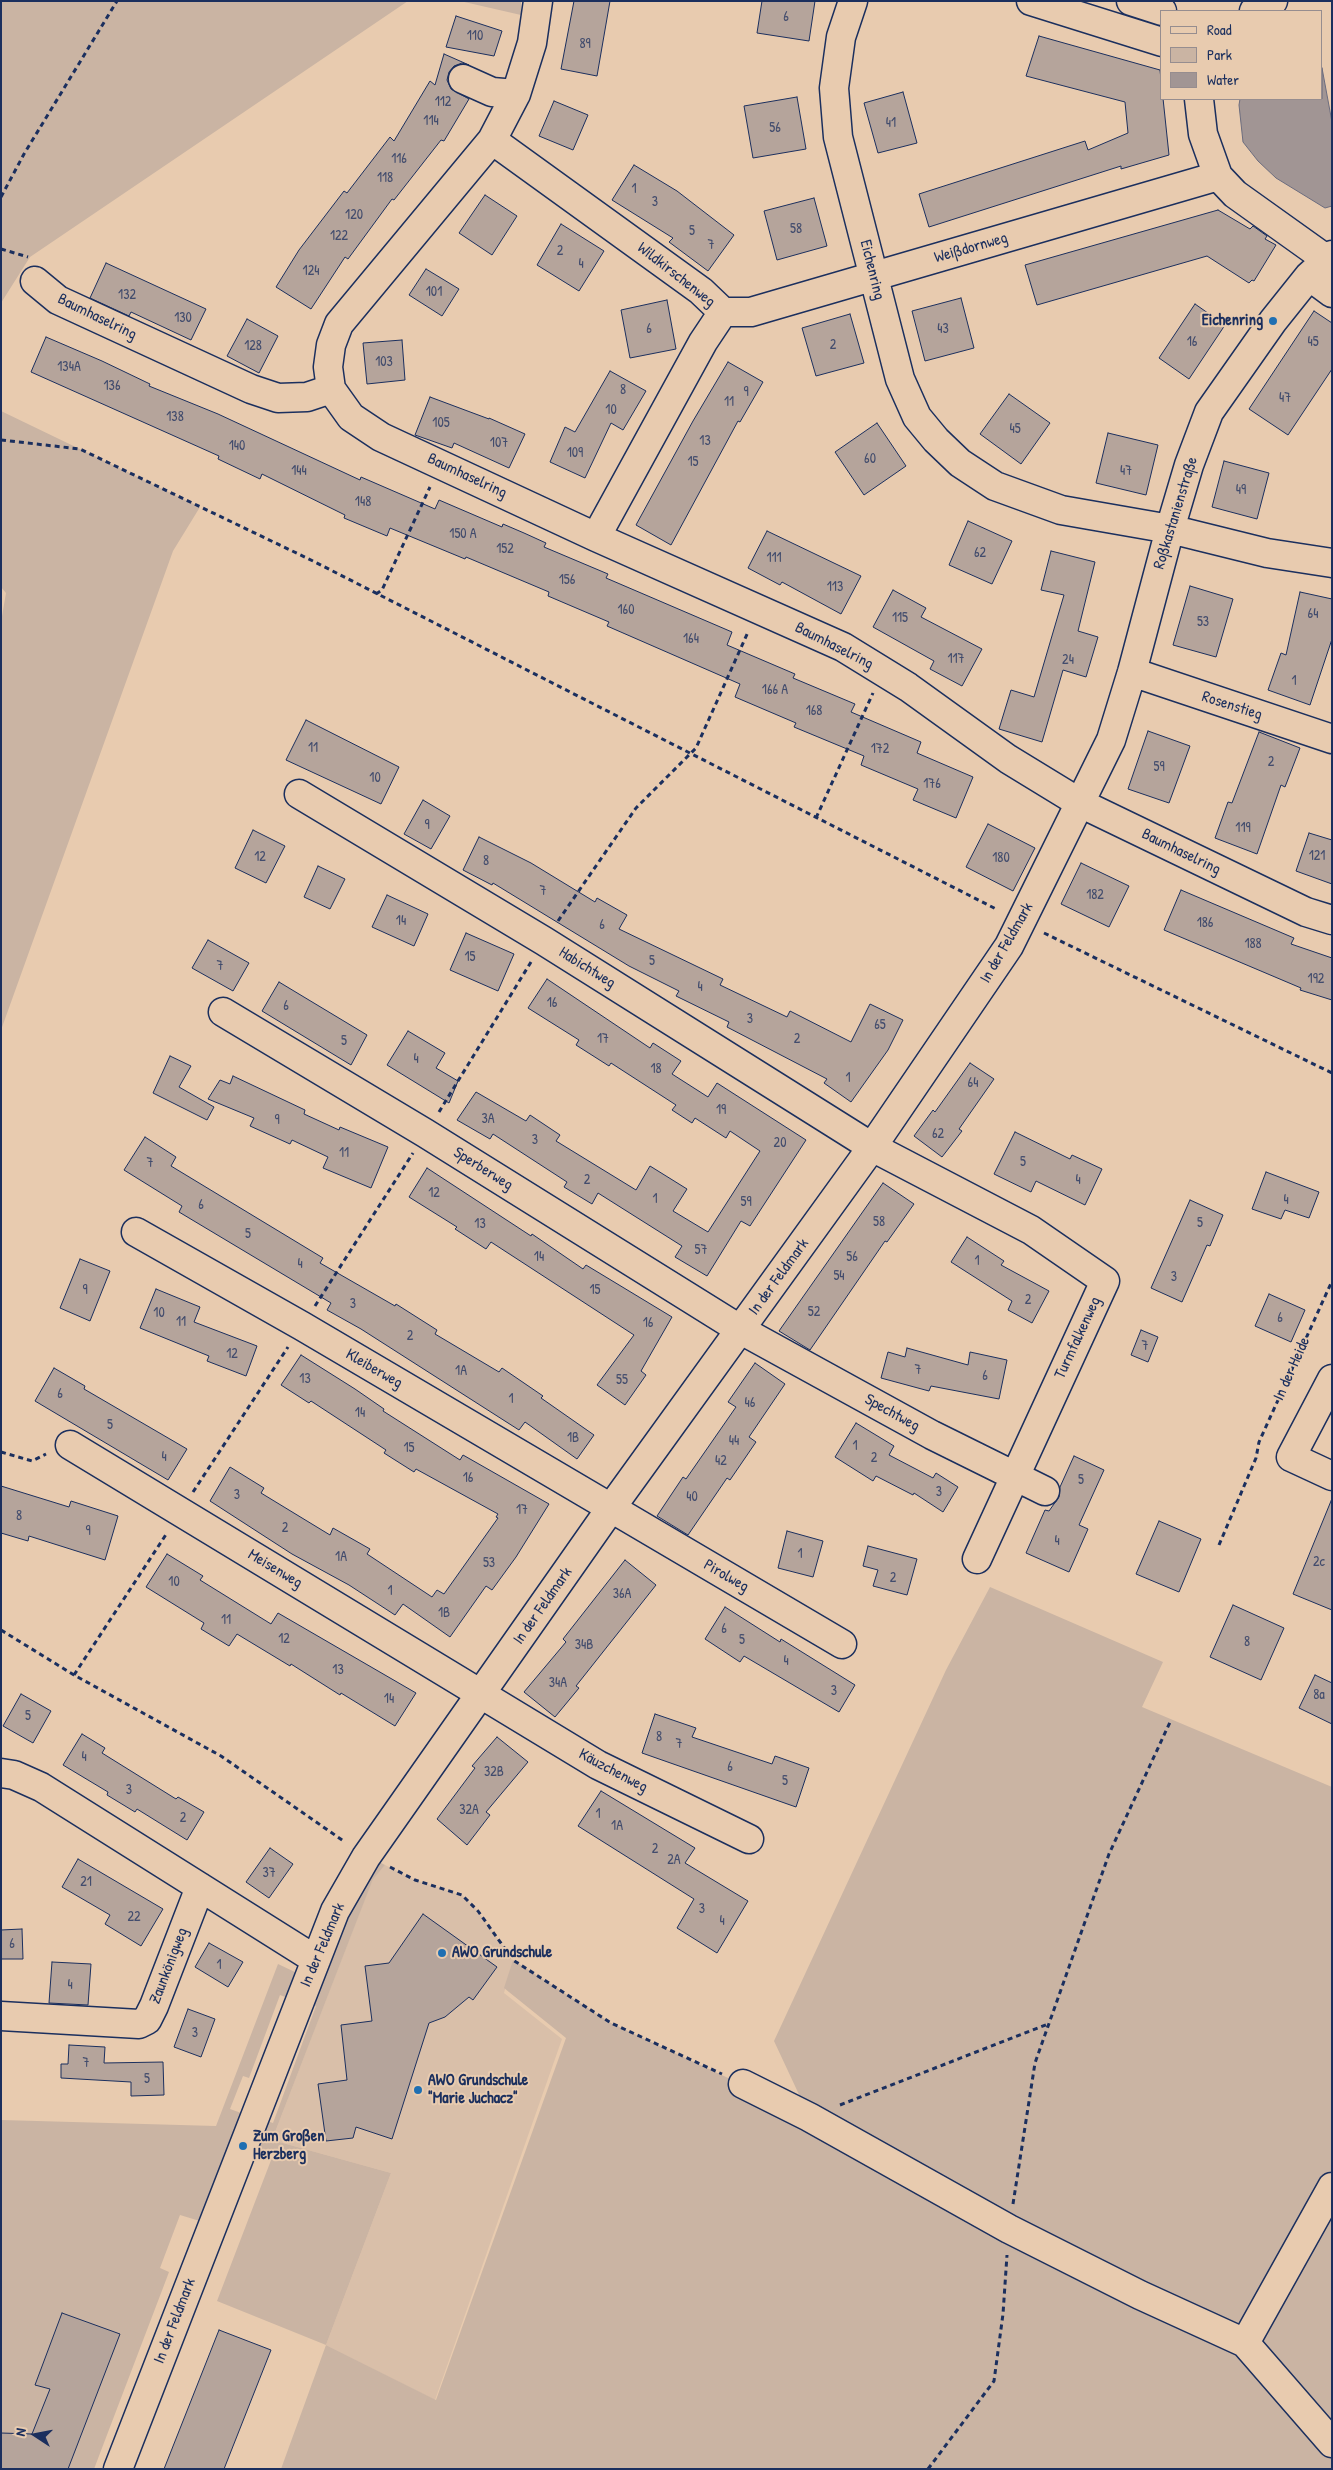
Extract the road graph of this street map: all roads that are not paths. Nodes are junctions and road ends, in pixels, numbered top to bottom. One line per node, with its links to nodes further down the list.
1 (538, 1): 10 (street)
2 (853, 1): 15 (street, Eichenring)
3 (1031, 1): 8 (street)
4 (1132, 1): 6 (street)
5 (1273, 1): 7 (street)
6 (1160, 10)
7 (1256, 10)
8 (1160, 41)
9 (463, 79): 10 (street)
10 (516, 94): 12 (street)
11 (1199, 100): 13 (street)
12 (492, 140): 18 (street, Wildkirschenweg); 19 (street)
13 (1218, 176): 14 (street); 15 (street, Weißdornweg)
14 (1322, 264): 17 (street); 20 (street, Roßkastanienstraße)
15 (873, 276): 18 (street, Weißdornweg); 20 (street, Eichenring)
16 (35, 280): 19 (street, Baumhaselring)
17 (1332, 293)
18 (723, 312): 21 (street, Wildkirschenweg)
19 (330, 389): 21 (street, Baumhaselring)
20 (1170, 529): 22 (street, Eichenring); 23 (street, Roßkastanienstraße)
21 (596, 537): 26 (street, Baumhaselring)
22 (1332, 563)
23 (1132, 672): 24 (street, Rosenstieg); 26 (street, Roßkastanienstraße)
24 (1332, 739)
25 (298, 794): 29 (street, Habichtweg)
26 (1080, 803): 27 (street, Baumhaselring); 29 (street, In der Feldmark)
27 (1332, 920)
28 (223, 1012): 31 (street, Sperberweg)
29 (872, 1147): 31 (street, In der Feldmark); 35 (street, Turmfalkenweg)
30 (136, 1232): 37 (street, Kleiberweg)
31 (741, 1330): 35 (street, Spechtweg); 37 (street, In der Feldmark)
32 (1332, 1379): 34 (street)
33 (70, 1444): 40 (street, Meisenweg)
34 (1332, 1476)
35 (1015, 1477): 36 (street, Spechtweg); 38 (street, Turmfalkenweg)
36 (1045, 1491)
37 (611, 1508): 39 (street, Pirolweg); 40 (street, In der Feldmark)
38 (978, 1559)
39 (842, 1644)
40 (481, 1693): 42 (street, Käuzchenweg); 44 (street, In der Feldmark)
41 (1, 1773): 43 (street)
42 (749, 1839)
43 (200, 1887): 44 (street); 45 (street, Zaunkönigweg)
44 (316, 1960): 50 (street, In der Feldmark)
45 (1, 2016)
46 (743, 2084): 48 (street)
47 (1332, 2187): 48 (street)
48 (1245, 2343): 49 (street)
49 (1332, 2443)
50 (118, 2469)

